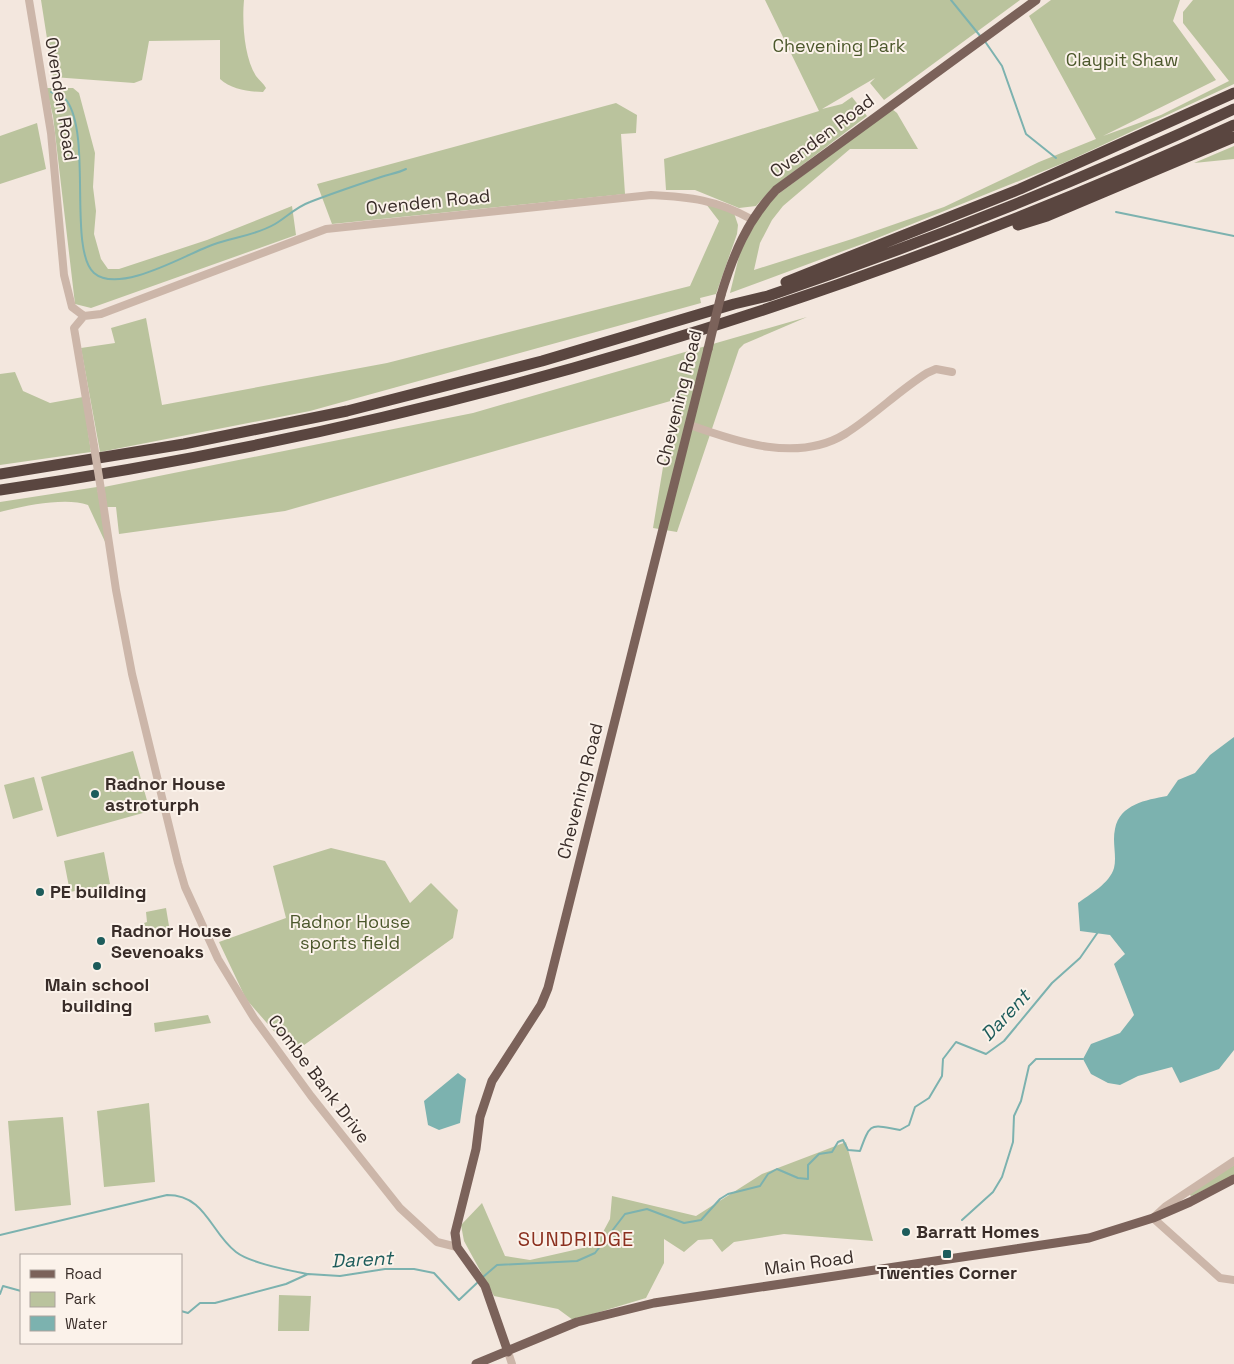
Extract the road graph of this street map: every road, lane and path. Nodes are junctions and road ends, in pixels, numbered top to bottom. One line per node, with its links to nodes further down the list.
1 (29, 0): 10 (street, Ovenden Road)
2 (1036, 0): 7 (main road, Ovenden Road)
3 (1234, 93): 9 (highway)
4 (1234, 109): 9 (highway)
5 (1234, 125): 8 (highway)
6 (1234, 137): 8 (highway)
7 (751, 219): 11 (street, Ovenden Road); 14 (main road, Chevening Road, bridge)
8 (975, 235): 16 (highway)
9 (734, 304): 15 (highway)
10 (72, 308): 11 (street); 12 (street, Ovenden Road)
11 (84, 316): 12 (street)
12 (74, 328): 17 (street, Ovenden Road, bridge)
13 (952, 372): 14 (street)
14 (690, 425): 21 (main road, Chevening Road)
15 (0, 474)
16 (0, 490)
17 (102, 496): 21 (street, Combe Bank Drive)
18 (1234, 1161): 20 (street)
19 (1234, 1179): 20 (main road, Main Road)
20 (1154, 1218): 22 (street); 23 (main road, Main Road)
21 (457, 1247): 23 (main road)
22 (1234, 1280)
23 (508, 1352): 24 (main road, Main Road); 25 (street)
24 (476, 1364)
25 (512, 1364)

